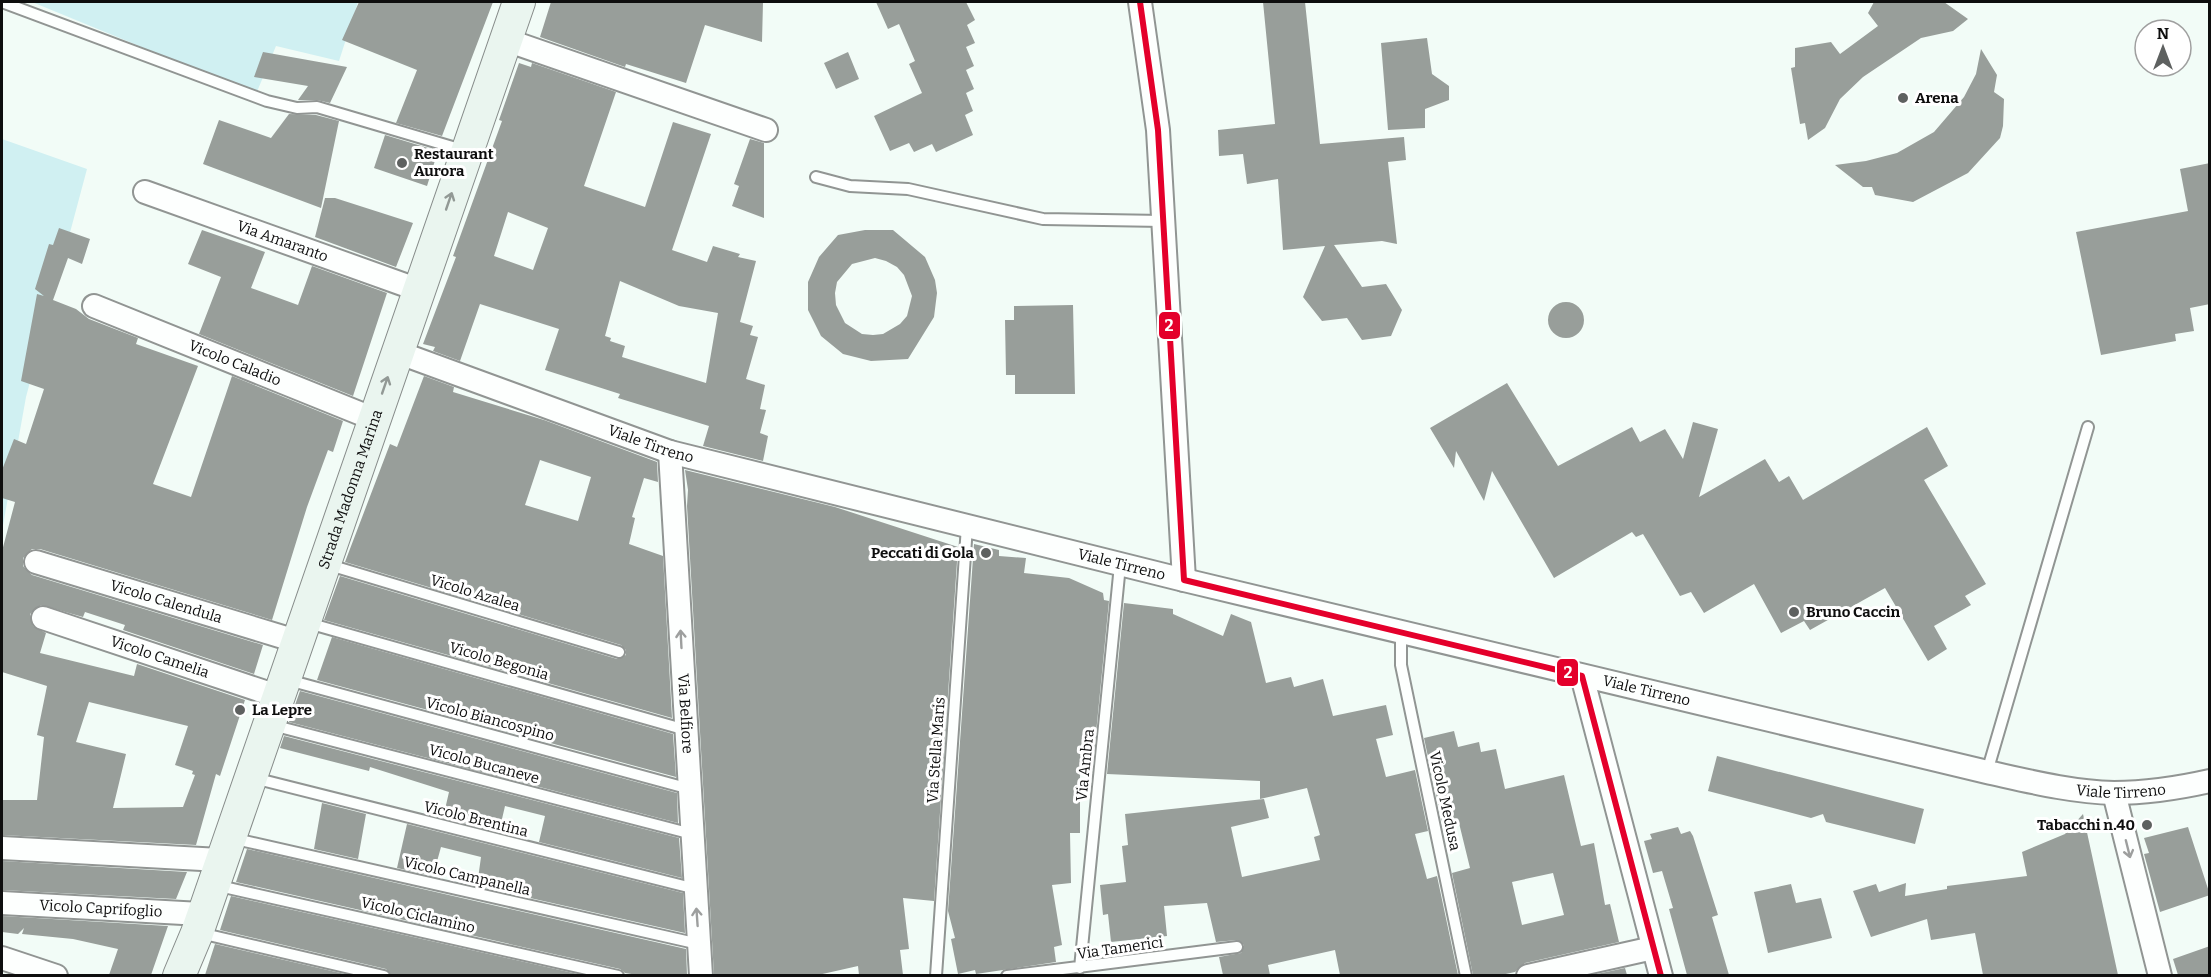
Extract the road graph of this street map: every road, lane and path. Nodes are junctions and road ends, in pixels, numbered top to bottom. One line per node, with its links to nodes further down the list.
1 (2, 2): 6 (lane)
2 (519, 2): 4 (street, Strada Madonna Marina)
3 (1140, 2): 9 (street)
4 (506, 40): 5 (street); 6 (street, Strada Madonna Marina)
5 (766, 130)
6 (467, 151): 10 (street, Strada Madonna Marina, one-way to 6)
7 (816, 177): 9 (lane)
8 (145, 192): 10 (street, Via Amaranto)
9 (1163, 221): 20 (street)
10 (418, 290): 12 (street, Strada Madonna Marina)
11 (94, 306): 13 (street, Vicolo Caladio)
12 (397, 352): 13 (street, Strada Madonna Marina, one-way to 12); 15 (street, Viale Tirreno)
13 (374, 419): 18 (street, Strada Madonna Marina)
14 (2088, 427): 28 (lane)
15 (670, 452): 16 (street, Viale Tirreno); 27 (street, Via Belfiore, one-way to 15)
16 (967, 526): 19 (street, Viale Tirreno); 49 (lane, Via Stella Maris)
17 (36, 562): 22 (street, Vicolo Calendula)
18 (324, 563): 22 (street, Strada Madonna Marina); 24 (lane, Vicolo Azalea)
19 (1120, 565): 20 (street, Viale Tirreno); 43 (lane, Via Ambra)
20 (1184, 580): 23 (street, Viale Tirreno)
21 (43, 618): 26 (street, Vicolo Camelia)
22 (300, 631): 26 (street, Strada Madonna Marina); 27 (lane, Vicolo Begonia)
23 (1401, 632): 25 (street, Viale Tirreno); 51 (lane, Vicolo Medusa)
24 (619, 652)
25 (1582, 676): 28 (street, Viale Tirreno); 41 (street)
26 (276, 699): 29 (street, Strada Madonna Marina); 31 (lane, Vicolo Biancospino); 33 (lane, Vicolo Bucaneve)
27 (686, 730): 31 (street, Via Belfiore)
28 (1987, 772): 32 (street, Viale Tirreno)
29 (249, 777): 35 (street, Strada Madonna Marina); 36 (lane, Vicolo Brentina)
30 (2210, 781): 32 (street, Viale Tirreno)
31 (690, 789): 33 (street, Via Belfiore)
32 (2114, 793): 54 (street, one-way to 54)
33 (692, 834): 36 (street, Via Belfiore)
34 (2, 848): 35 (street)
35 (220, 861): 38 (street, Strada Madonna Marina); 39 (lane, Vicolo Campanella); 47 (lane, Vicolo Ciclamino)
36 (696, 890): 39 (street, Via Belfiore, one-way to 36)
37 (2, 903): 38 (street, Vicolo Caprifoglio)
38 (199, 923): 45 (street, Strada Madonna Marina); 46 (lane)
39 (699, 944): 48 (street, Via Belfiore)
40 (1237, 947): 43 (lane, Via Tamerici)
41 (1653, 948): 52 (street); 53 (street)
42 (2, 958): 44 (street)
43 (1080, 968): 50 (lane, Via Tamerici)
44 (56, 975)
45 (179, 975)
46 (384, 975)
47 (618, 975)
48 (701, 975)
49 (936, 975)
50 (1007, 975)
51 (1466, 975)
52 (1528, 975)
53 (1661, 975)
54 (2160, 975)

